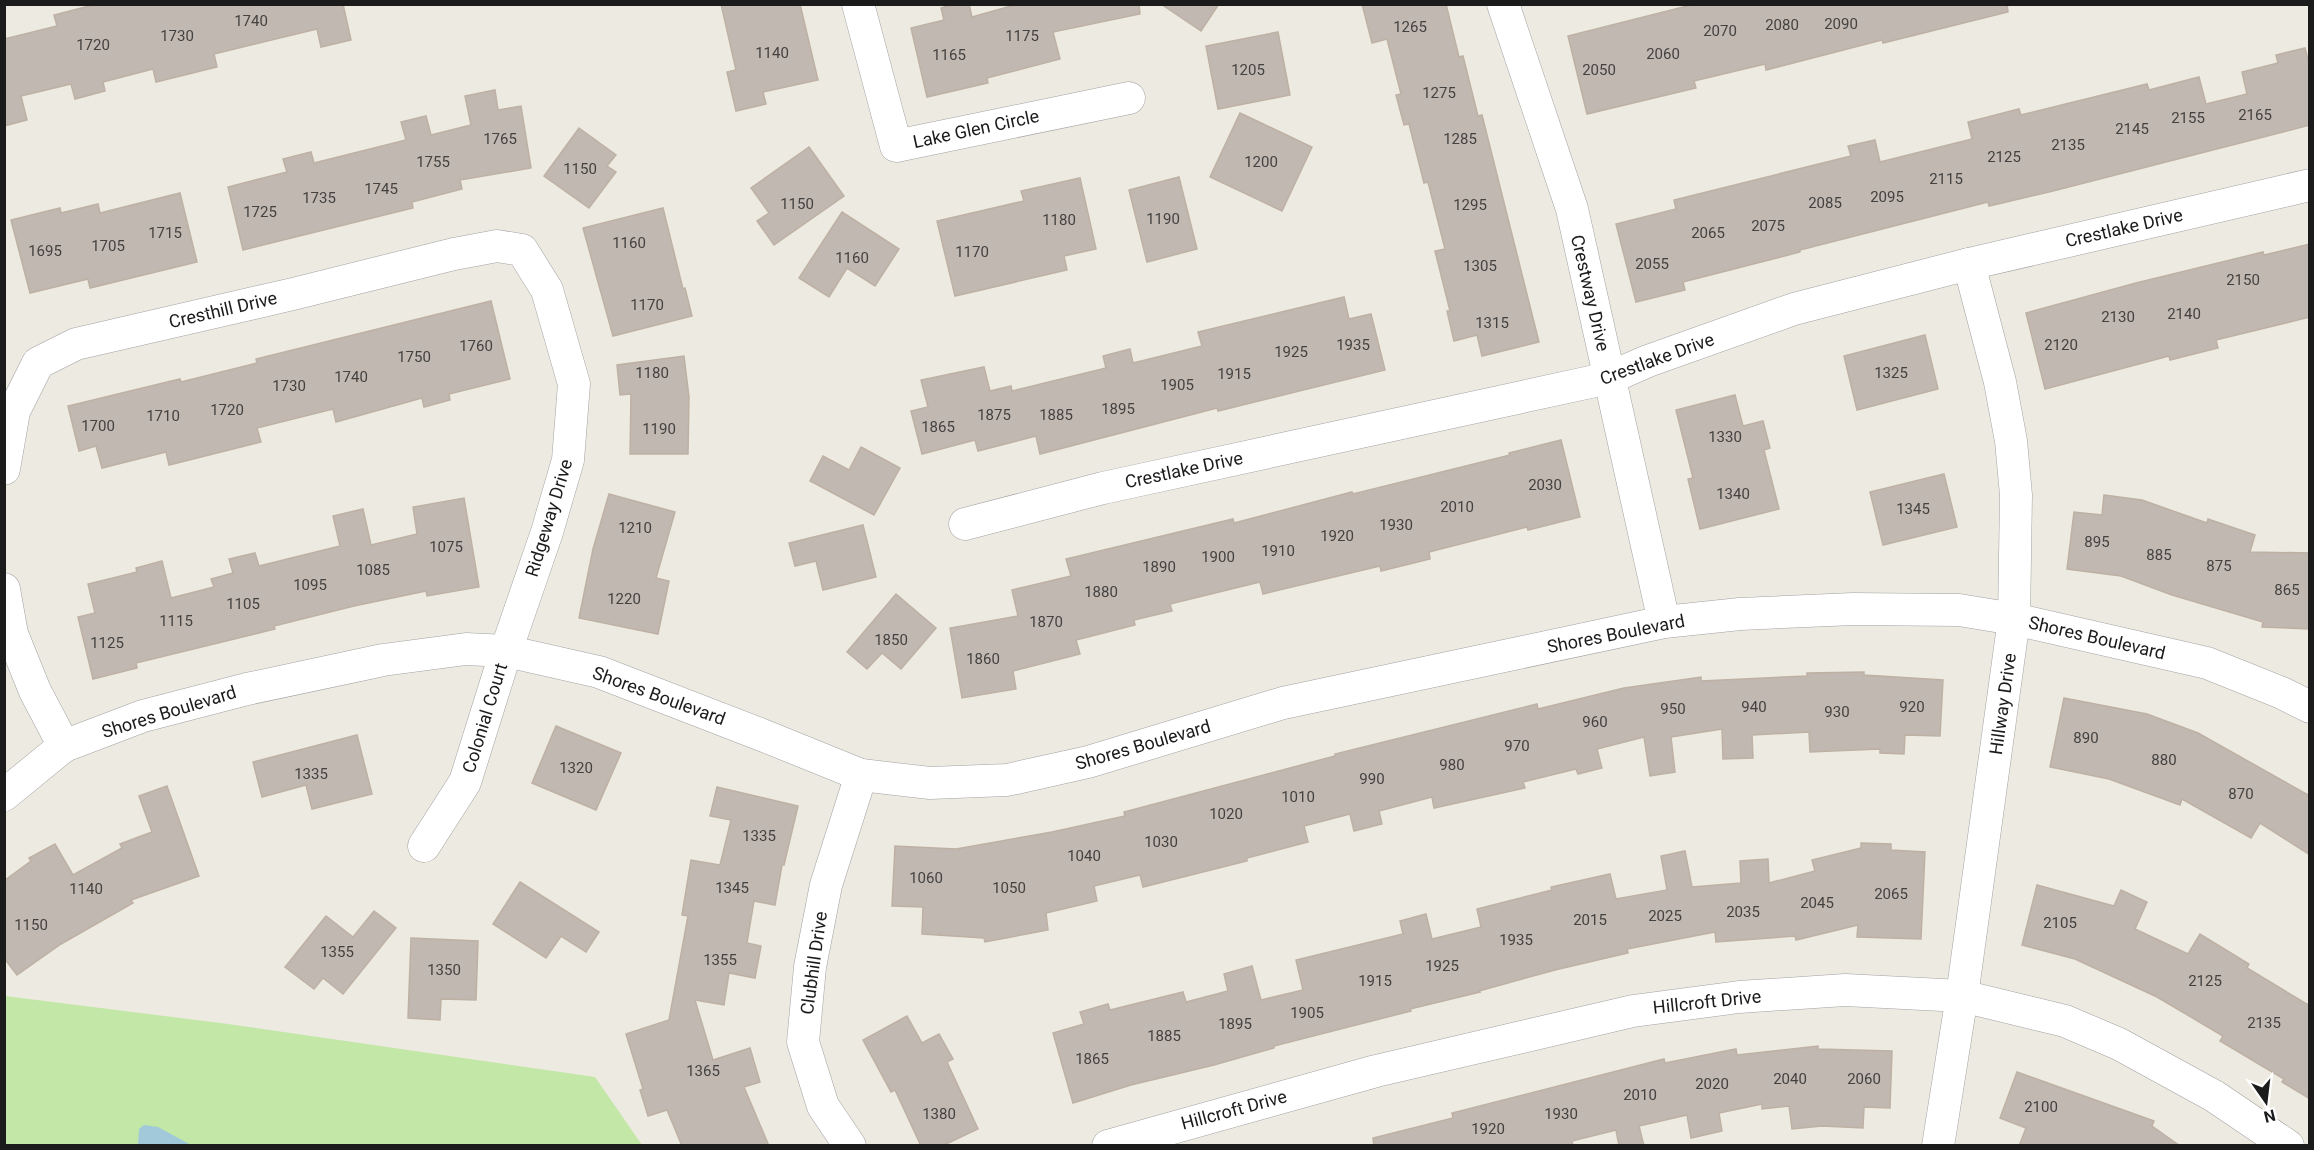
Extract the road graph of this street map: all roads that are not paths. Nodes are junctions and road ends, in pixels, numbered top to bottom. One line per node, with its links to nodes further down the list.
1 (858, 4): 3 (street, Lake Glen Circle)
2 (1505, 5): 7 (street, Crestway Drive)
3 (1129, 98)
4 (2310, 185): 6 (street, Crestlake Drive)
5 (522, 250): 8 (street, Cresthill Drive); 13 (street, Ridgeway Drive)
6 (1969, 264): 7 (street, Crestlake Drive); 11 (street, Hillway Drive)
7 (1609, 378): 9 (street, Crestlake Drive); 12 (street, Crestway Drive)
8 (4, 469)
9 (965, 524)
10 (4, 589): 15 (street)
11 (2014, 619): 12 (street, Shores Boulevard); 14 (street, Shores Boulevard); 19 (street, Hillway Drive)
12 (1664, 622): 16 (street, Shores Boulevard)
13 (506, 651): 15 (street, Shores Boulevard); 16 (street, Shores Boulevard); 18 (street, Colonial Court)
14 (2310, 707)
15 (64, 746): 17 (street, Shores Boulevard)
16 (861, 775): 20 (street, Clubhill Drive)
17 (4, 795)
18 (424, 846)
19 (1962, 996): 21 (street, Hillcroft Drive); 22 (street, Hillway Drive); 23 (street, Hillcroft Drive)
20 (850, 1146)
21 (1108, 1146)
22 (1938, 1146)
23 (2288, 1146)

